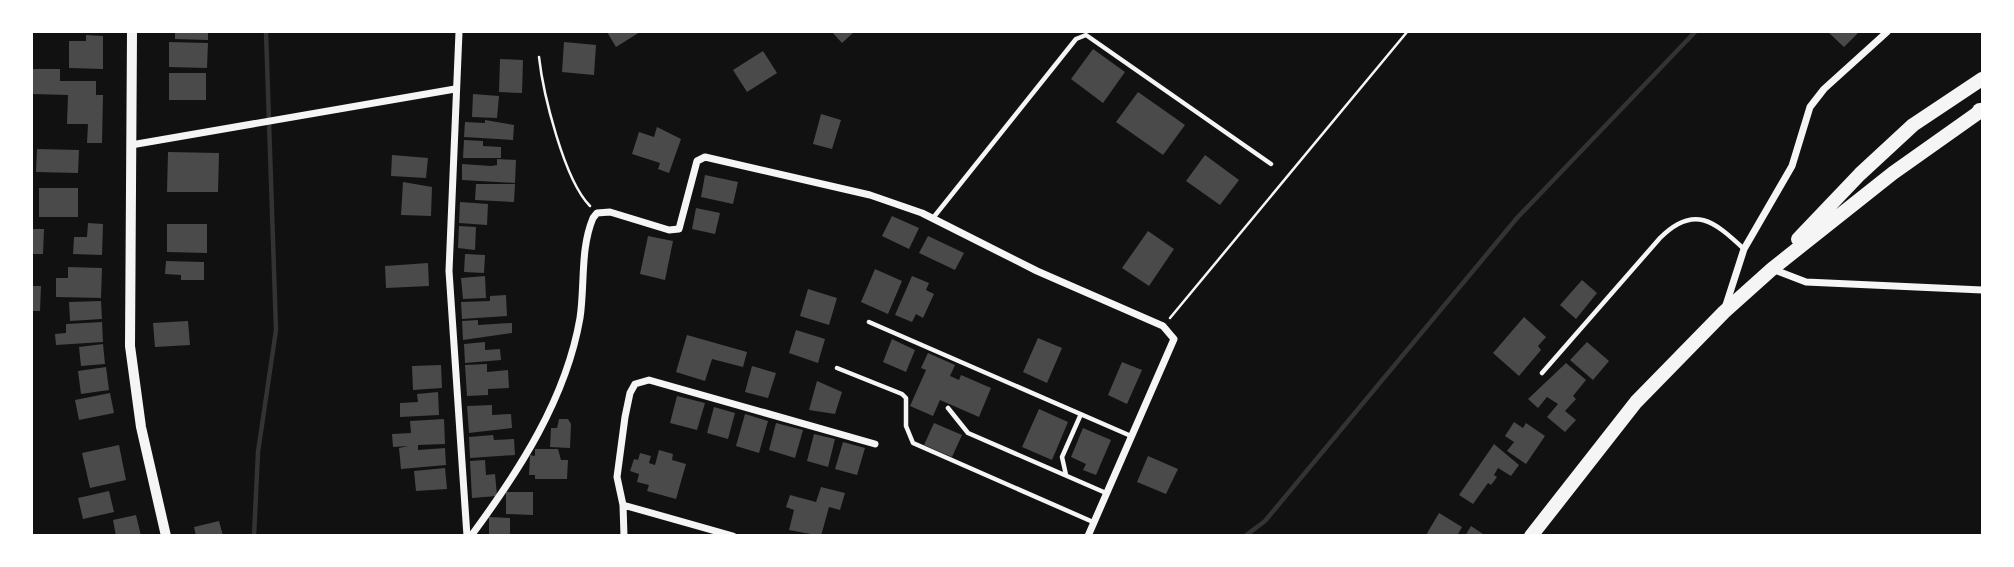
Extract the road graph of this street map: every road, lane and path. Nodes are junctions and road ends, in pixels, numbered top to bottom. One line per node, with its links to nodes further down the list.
1 (132, 32): 9 (street)
2 (459, 32): 7 (street)
3 (1408, 32): 18 (path)
4 (1887, 32): 13 (street)
5 (539, 57): 11 (path)
6 (1983, 79): 14 (main road)
7 (455, 89): 9 (street); 30 (street)
8 (1982, 111): 14 (main road)
9 (131, 145): 29 (street)
10 (1271, 164): 12 (lane)
11 (597, 213): 12 (street); 30 (street)
12 (933, 219): 18 (street)
13 (1744, 249): 16 (street); 20 (lane)
14 (1772, 269): 15 (street); 16 (main road)
15 (1983, 290)
16 (1724, 312): 34 (main road)
17 (869, 322): 22 (lane)
18 (1163, 326): 23 (street)
19 (837, 368): 28 (lane)
20 (1542, 373)
21 (948, 408): 25 (lane)
22 (1081, 414): 23 (lane); 25 (lane)
23 (1132, 436): 26 (street)
24 (875, 444): 27 (street)
25 (1067, 476): 26 (lane)
26 (1107, 493): 28 (street)
27 (624, 505): 31 (street); 32 (street)
28 (1093, 523): 33 (street)
29 (166, 536)
30 (469, 536)
31 (624, 536)
32 (733, 536)
33 (1088, 536)
34 (1531, 536)

